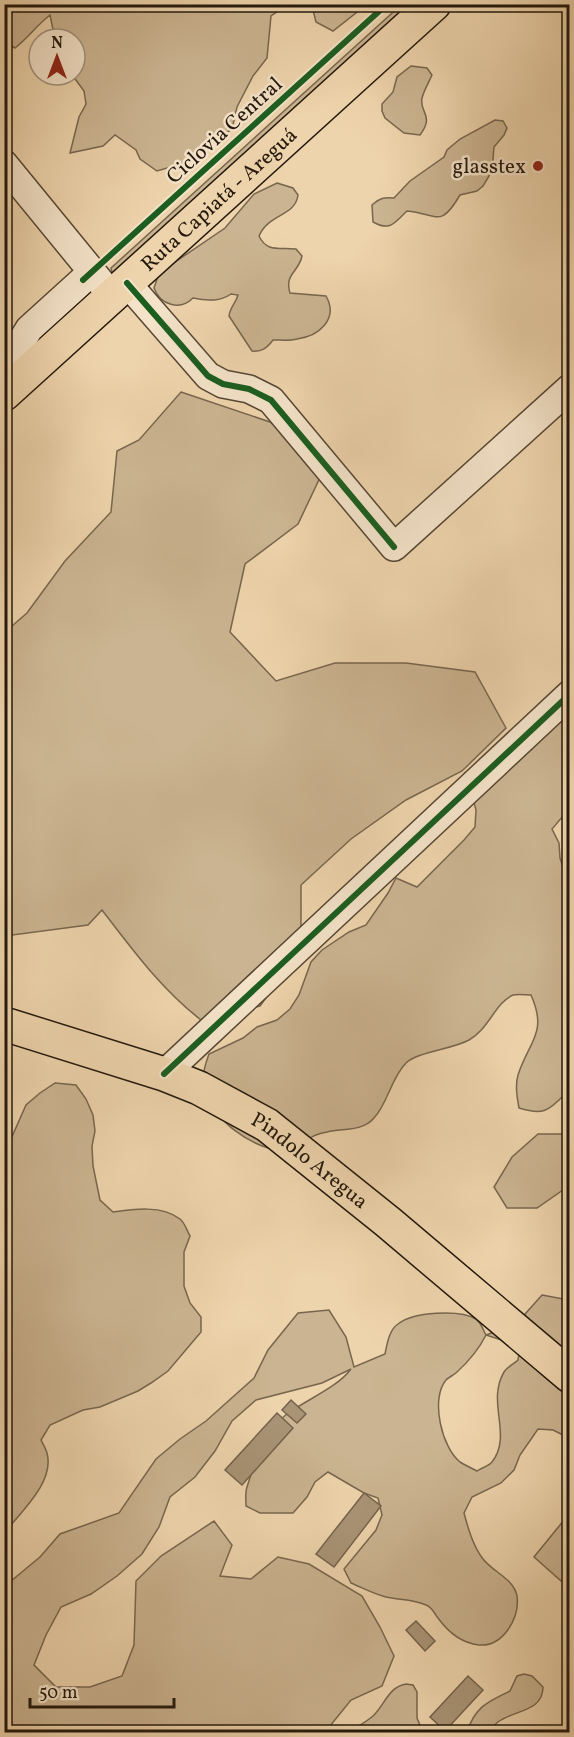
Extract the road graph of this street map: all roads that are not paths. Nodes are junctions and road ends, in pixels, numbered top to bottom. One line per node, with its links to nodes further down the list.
1 (434, 4): 4 (main road, Ruta Capiatá - Areguá)
2 (4, 164): 4 (street)
3 (83, 280): 5 (street)
4 (120, 289): 6 (street); 7 (main road, Ruta Capiatá - Areguá)
5 (4, 370)
6 (570, 388)
7 (4, 394)
8 (570, 694): 10 (street)
9 (4, 1024): 10 (main road, Pindolo Aregua)
10 (164, 1074): 11 (main road, Pindolo Aregua)
11 (567, 1371)

